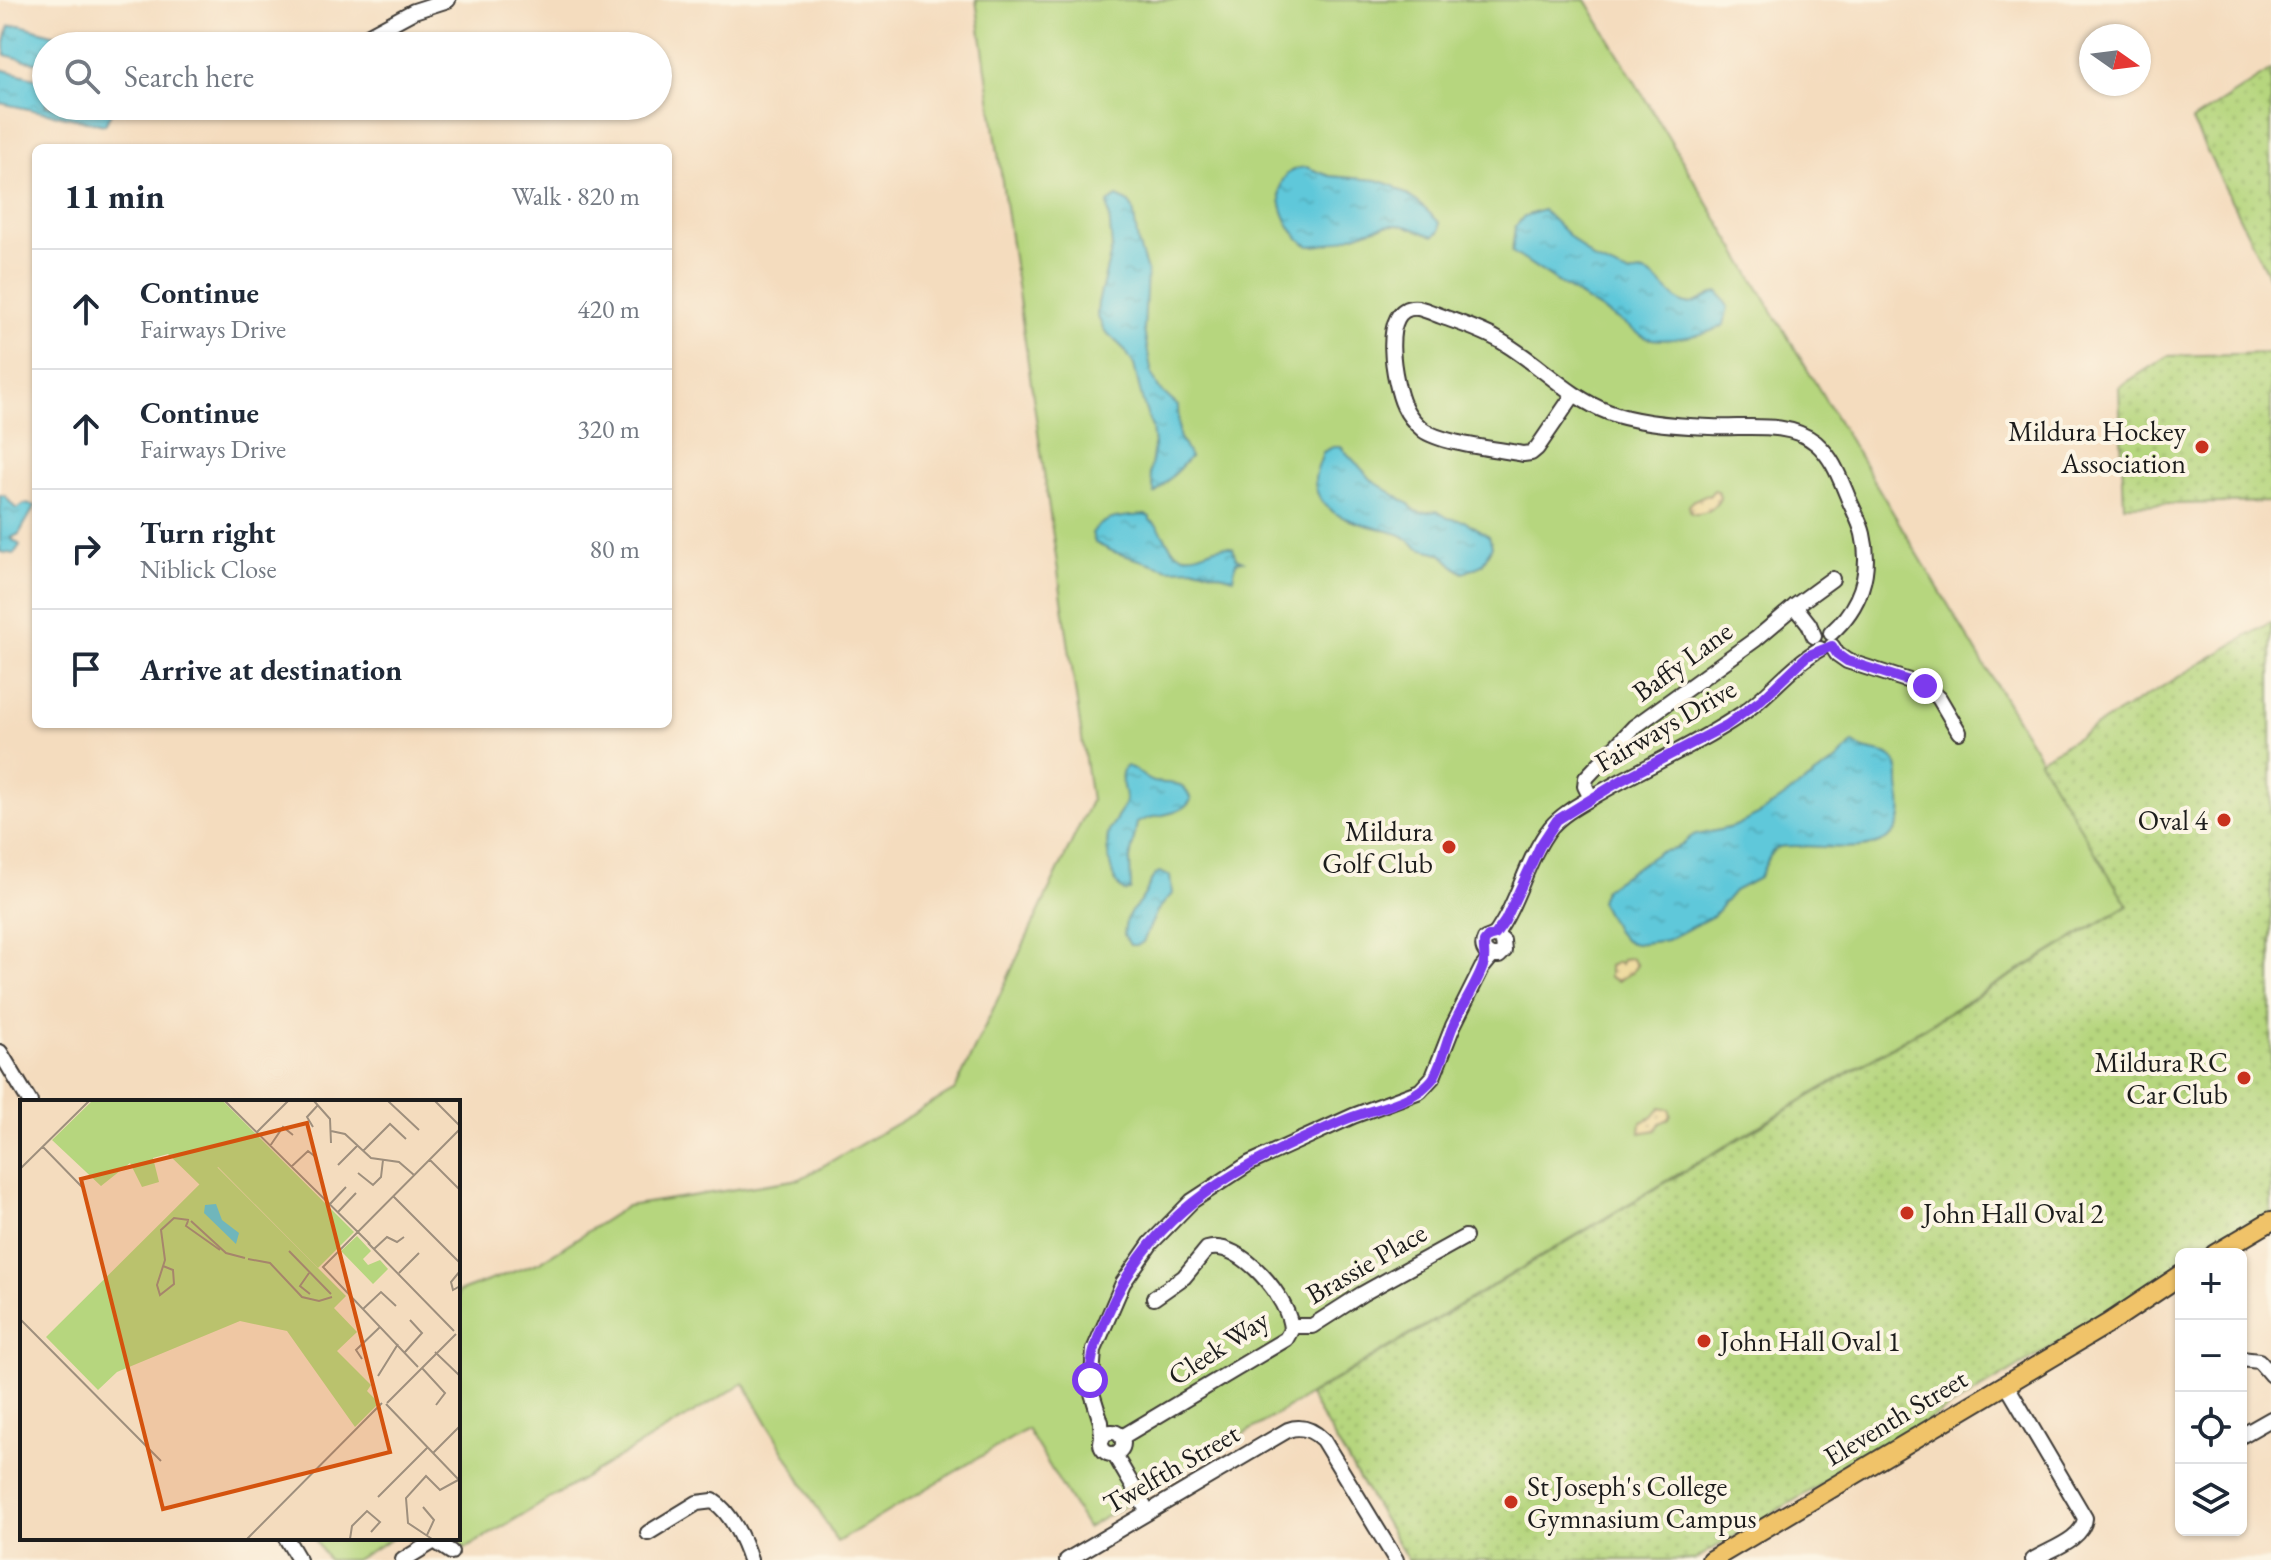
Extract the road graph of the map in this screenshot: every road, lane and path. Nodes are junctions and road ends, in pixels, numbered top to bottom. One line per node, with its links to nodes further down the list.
1 (448, 0): 2 (street)
2 (375, 32)
3 (1574, 394): 3 (street, Fairways Drive); 6 (street, Fairways Drive)
4 (1832, 579): 5 (street)
5 (1795, 606): 6 (street); 8 (street, Baffy Lane)
6 (1819, 640): 7 (street); 8 (street, Fairways Drive)
7 (1959, 732)
8 (1591, 798): 24 (street, Fairways Drive)
9 (0, 1052): 10 (street)
10 (29, 1100)
11 (2271, 1221): 14 (main road)
12 (2271, 1233): 15 (main road)
13 (1465, 1237): 18 (street, Brassie Place)
14 (2225, 1248)
15 (2246, 1248)
16 (2175, 1283): 21 (main road, Eleventh Street)
17 (1154, 1298): 18 (street, Cleek Way)
18 (1292, 1326): 24 (street, Cleek Way)
19 (2247, 1360): 20 (street)
20 (2271, 1375)
21 (2006, 1384): 38 (main road, Eleventh Street); 39 (street)
22 (2271, 1419): 23 (street)
23 (2247, 1433)
24 (1115, 1442): 25 (street)
25 (1152, 1509): 36 (street, Twelfth Street); 37 (street, Twelfth Street)
26 (648, 1533): 35 (street)
27 (287, 1540): 32 (street)
28 (297, 1540): 33 (street)
29 (433, 1540): 34 (street)
30 (436, 1540): 31 (street)
31 (451, 1552)
32 (299, 1560)
33 (309, 1560)
34 (403, 1560)
35 (750, 1560)
36 (1067, 1560)
37 (1396, 1560)
38 (1711, 1560)
39 (2033, 1560)

